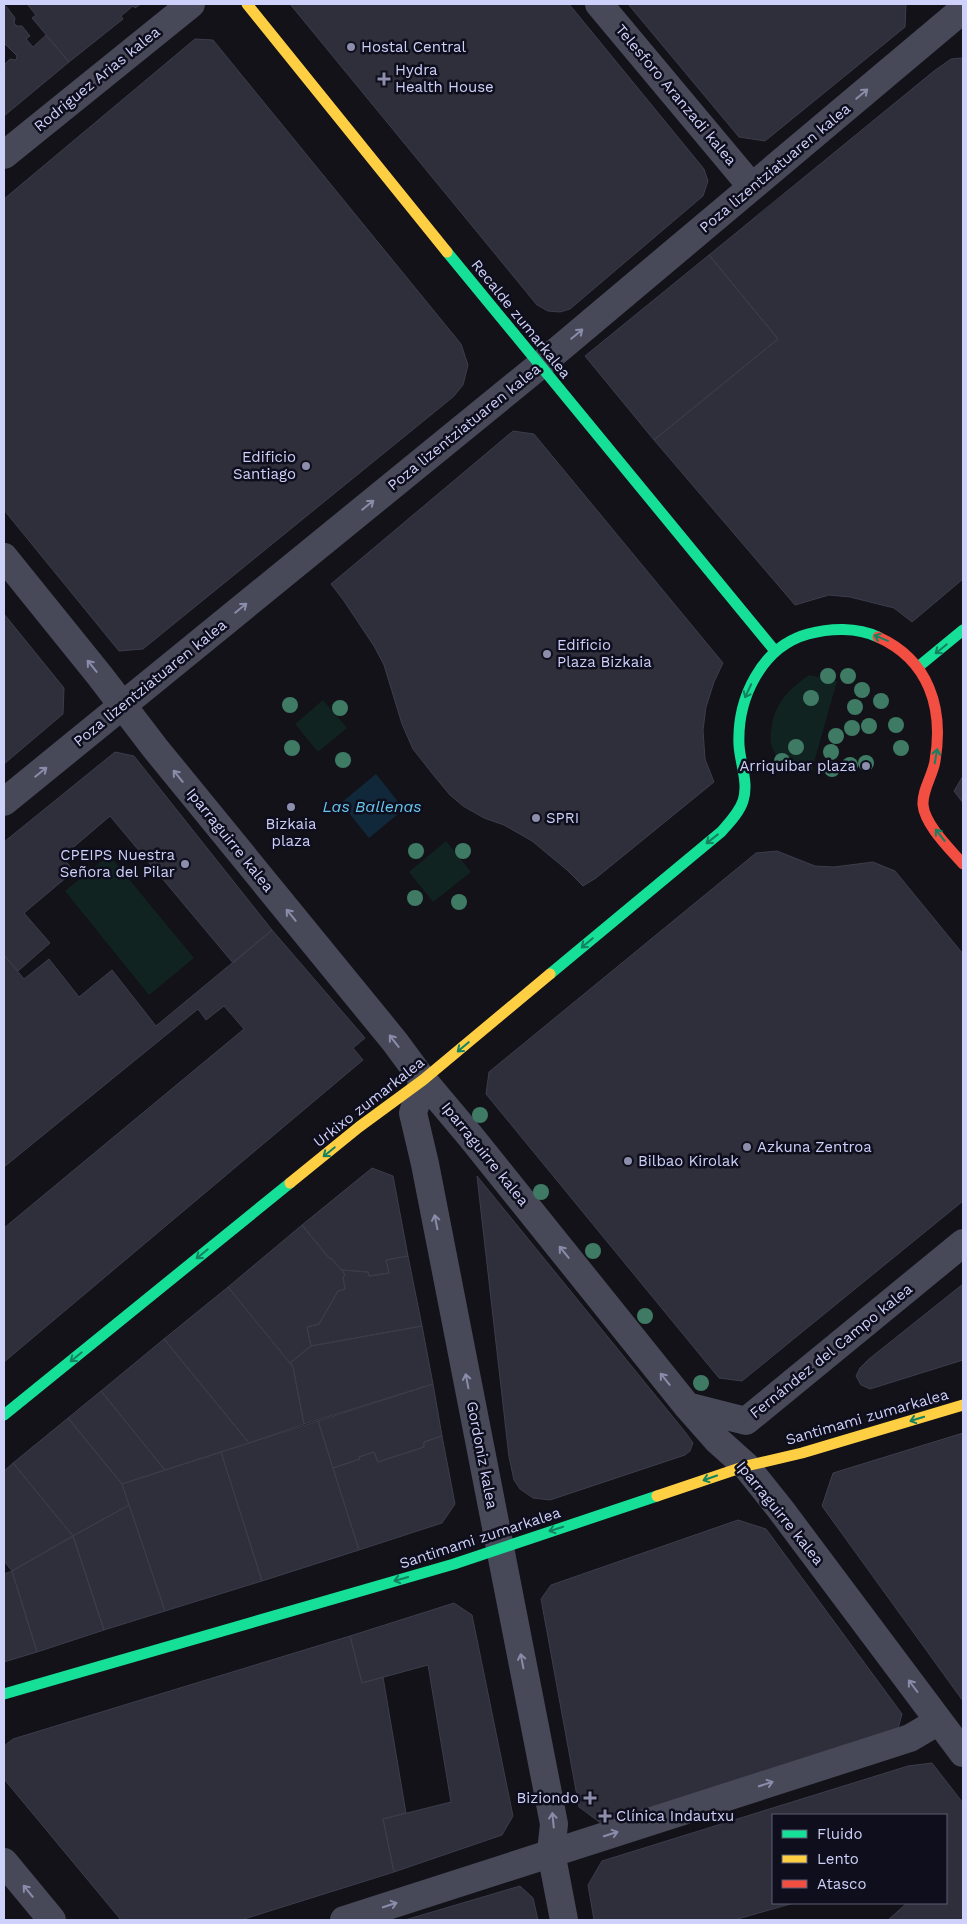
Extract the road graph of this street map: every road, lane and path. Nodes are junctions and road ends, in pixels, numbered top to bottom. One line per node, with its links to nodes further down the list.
1 (191, 4): 5 (street, Rodriguez Arias kalea)
2 (247, 4): 7 (main road, Recalde zumarkalea)
3 (599, 4): 6 (street, Telesforo Aranzadi kalea)
4 (961, 9): 6 (street, Poza lizentziatuaren kalea, one-way to 4)
5 (4, 155)
6 (752, 186): 7 (street, Poza lizentziatuaren kalea, one-way to 6)
7 (540, 366): 10 (main road, Recalde zumarkalea); 12 (street, Poza lizentziatuaren kalea, one-way to 7)
8 (4, 557): 12 (street, Iparraguirre kalea, one-way to 8)
9 (963, 630): 11 (main road, one-way to 11)
10 (774, 651): 11 (main road, one-way to 10); 15 (main road, Urkixo zumarkalea, one-way to 15)
11 (918, 667): 14 (main road, one-way to 11)
12 (122, 705): 13 (street, Poza lizentziatuaren kalea, one-way to 12); 15 (street, Iparraguirre kalea, one-way to 12)
13 (4, 802)
14 (963, 864)
15 (423, 1080): 18 (street, Iparraguirre kalea, one-way to 15); 19 (main road, Urkixo zumarkalea, one-way to 19); 21 (street, Gordoniz kalea, one-way to 15)
16 (963, 1243): 18 (street, Fernández del Campo kalea)
17 (963, 1405): 20 (main road, Santimami zumarkalea, one-way to 20)
18 (687, 1406): 20 (street, Iparraguirre kalea)
19 (4, 1415)
20 (746, 1466): 21 (main road, Santimami zumarkalea, one-way to 21); 23 (street, Iparraguirre kalea, one-way to 20)
21 (500, 1548): 22 (main road, Santimami zumarkalea, one-way to 22); 25 (street, Gordoniz kalea, one-way to 21)
22 (4, 1694)
23 (939, 1721): 24 (street, Iparraguirre kalea); 25 (street, one-way to 23)
24 (963, 1753)
25 (551, 1852): 28 (street, one-way to 25); 29 (street, Gordoniz kalea)
26 (4, 1862): 27 (street, one-way to 26)
27 (52, 1920)
28 (344, 1920)
29 (564, 1920)

